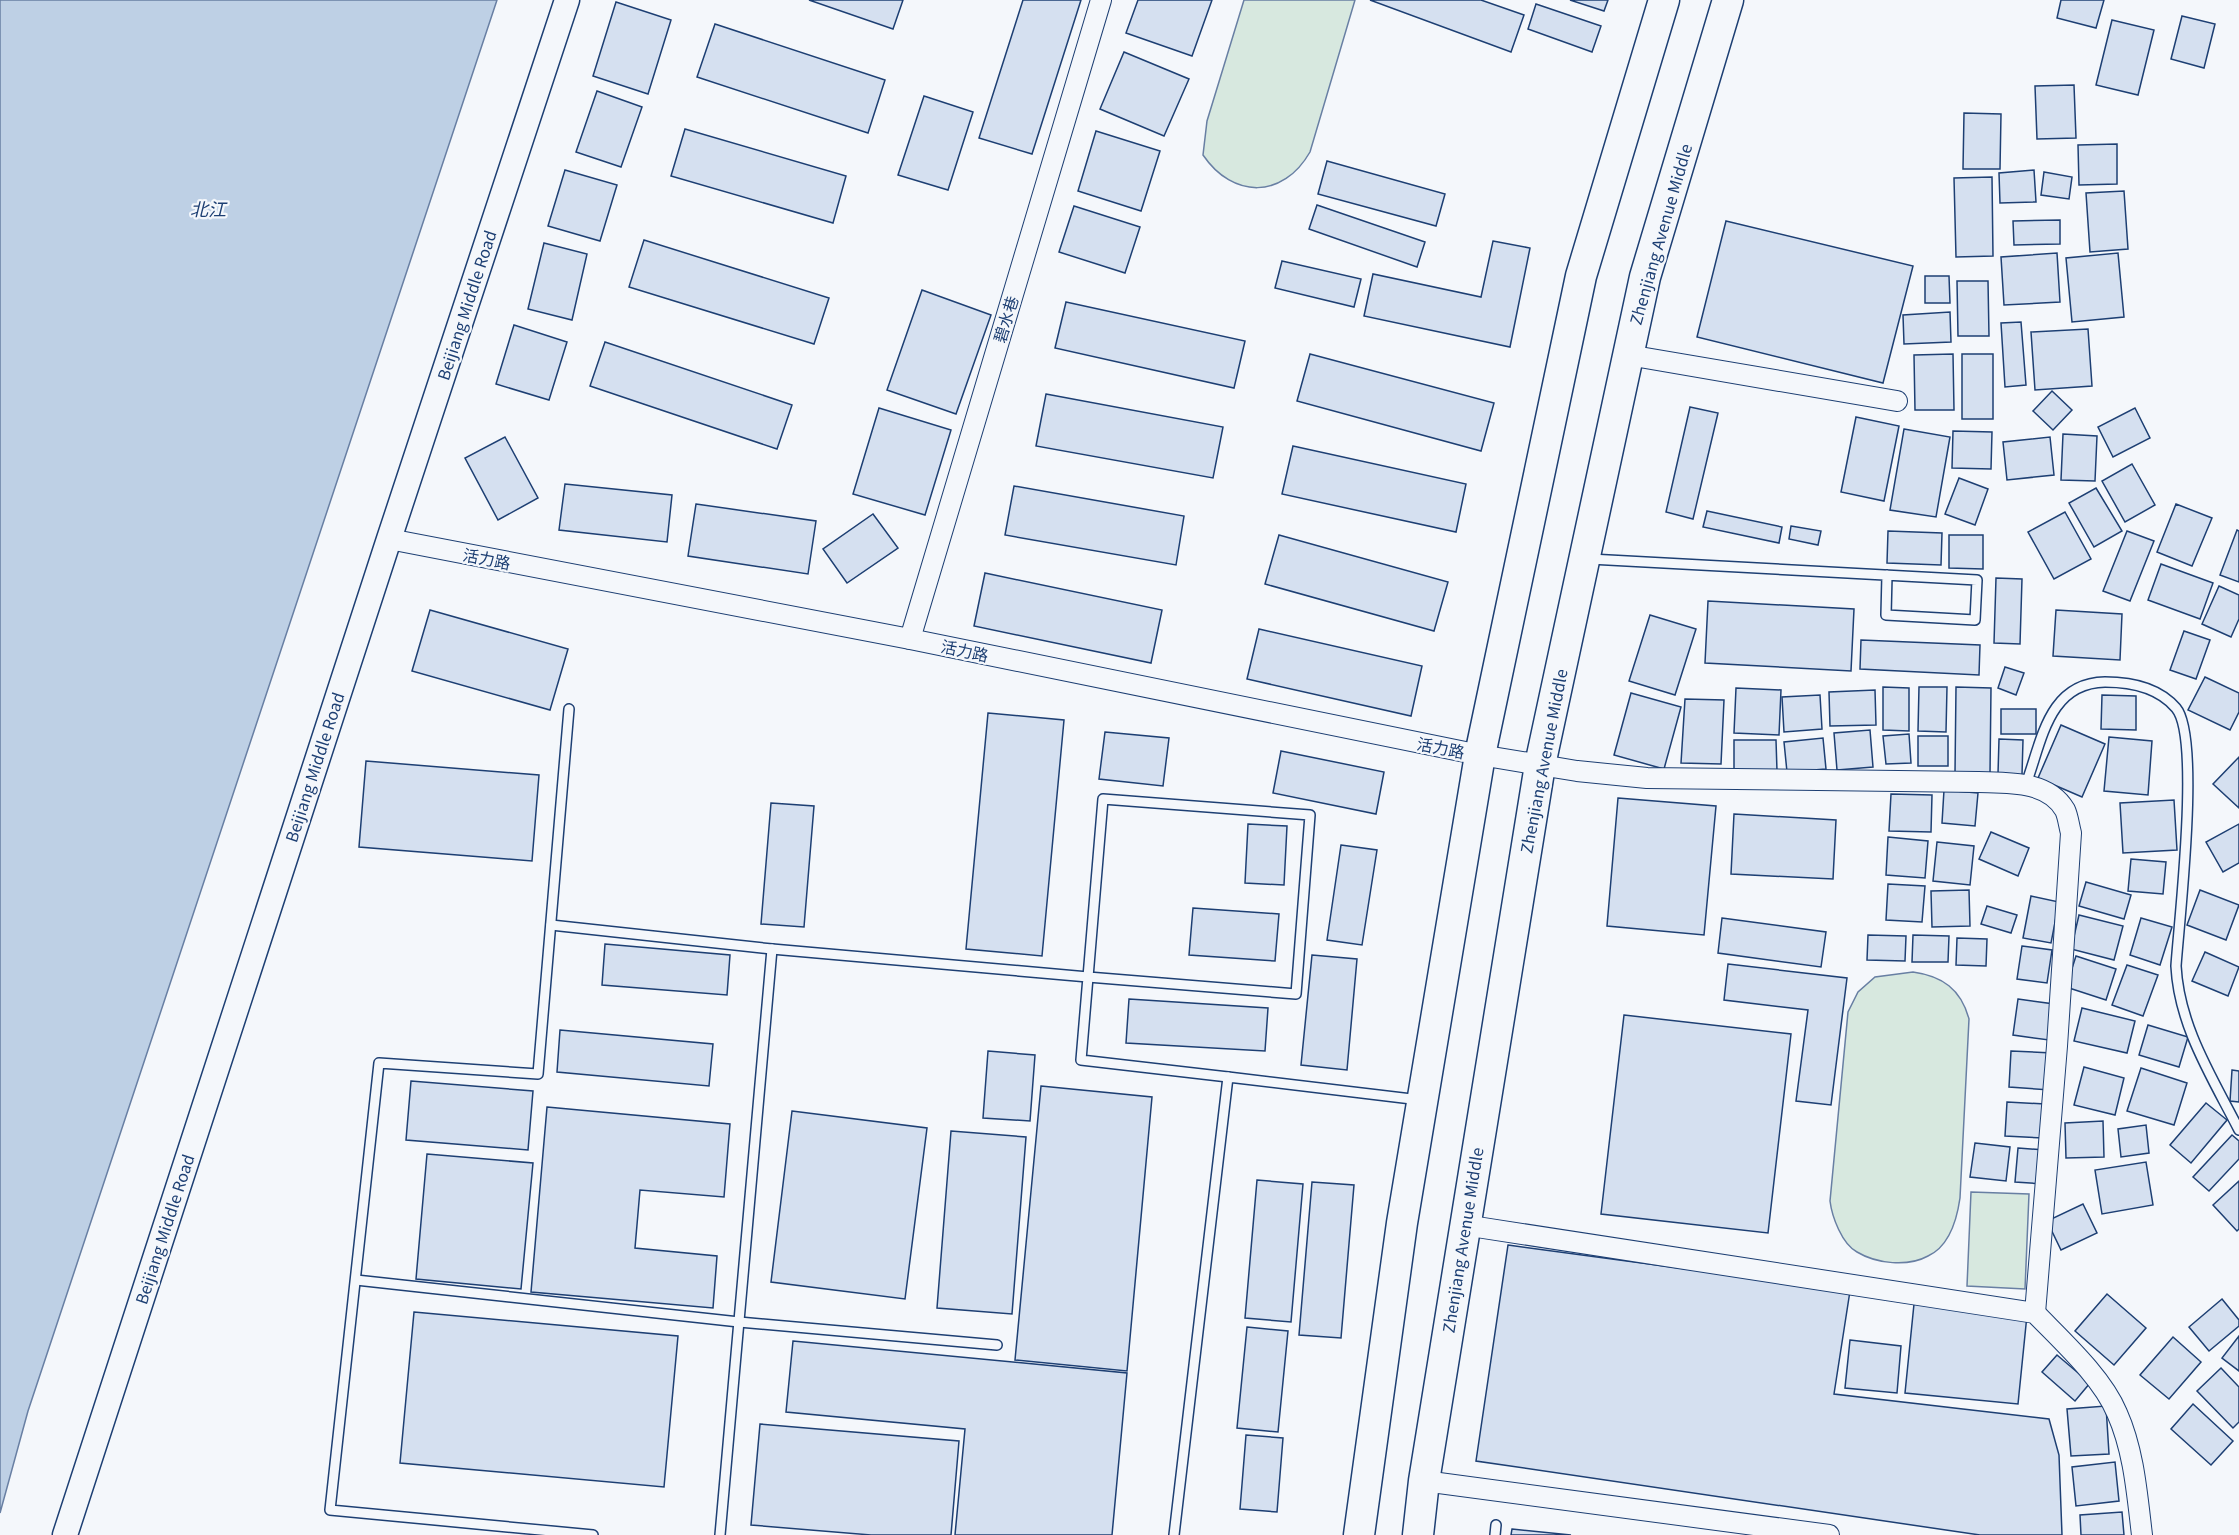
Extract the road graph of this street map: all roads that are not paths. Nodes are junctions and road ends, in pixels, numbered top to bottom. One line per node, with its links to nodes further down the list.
1 (567, 0): 7 (street, Beijiang Middle Road)
2 (1101, 0): 10 (street, 碧水巷)
3 (1664, 0): 12 (main road)
4 (1728, 0): 5 (main road, Zhenjiang Avenue Middle)
5 (1628, 355): 6 (street); 8 (main road, Zhenjiang Avenue Middle)
6 (1897, 401)
7 (388, 539): 10 (street, 活力路); 27 (street, Beijiang Middle Road)
8 (1585, 558): 9 (lane); 13 (main road, Zhenjiang Avenue Middle)
9 (1887, 575): 9 (lane)
10 (910, 639): 12 (street, 活力路)
11 (569, 709): 15 (lane)
12 (1480, 755): 13 (street, 活力路); 19 (main road)
13 (1540, 765): 14 (street, 活力路); 21 (main road, Zhenjiang Avenue Middle)
14 (2026, 784): 20 (lane); 23 (street)
15 (551, 925): 16 (lane); 22 (lane)
16 (772, 949): 17 (lane); 24 (lane)
17 (1088, 977): 17 (lane); 18 (lane)
18 (1228, 1077): 19 (lane); 30 (lane)
19 (1422, 1100): 31 (main road)
20 (2239, 1130)
21 (1464, 1225): 23 (street); 26 (main road, Zhenjiang Avenue Middle)
22 (356, 1280): 24 (lane); 28 (lane)
23 (2035, 1313): 34 (street)
24 (739, 1322): 25 (lane); 29 (lane)
25 (997, 1345)
26 (1424, 1481): 32 (main road, Zhenjiang Avenue Middle); 33 (street)
27 (65, 1535)
28 (593, 1535)
29 (720, 1535)
30 (1174, 1535)
31 (1359, 1535)
32 (1418, 1535)
33 (1829, 1535)
34 (2142, 1535)

